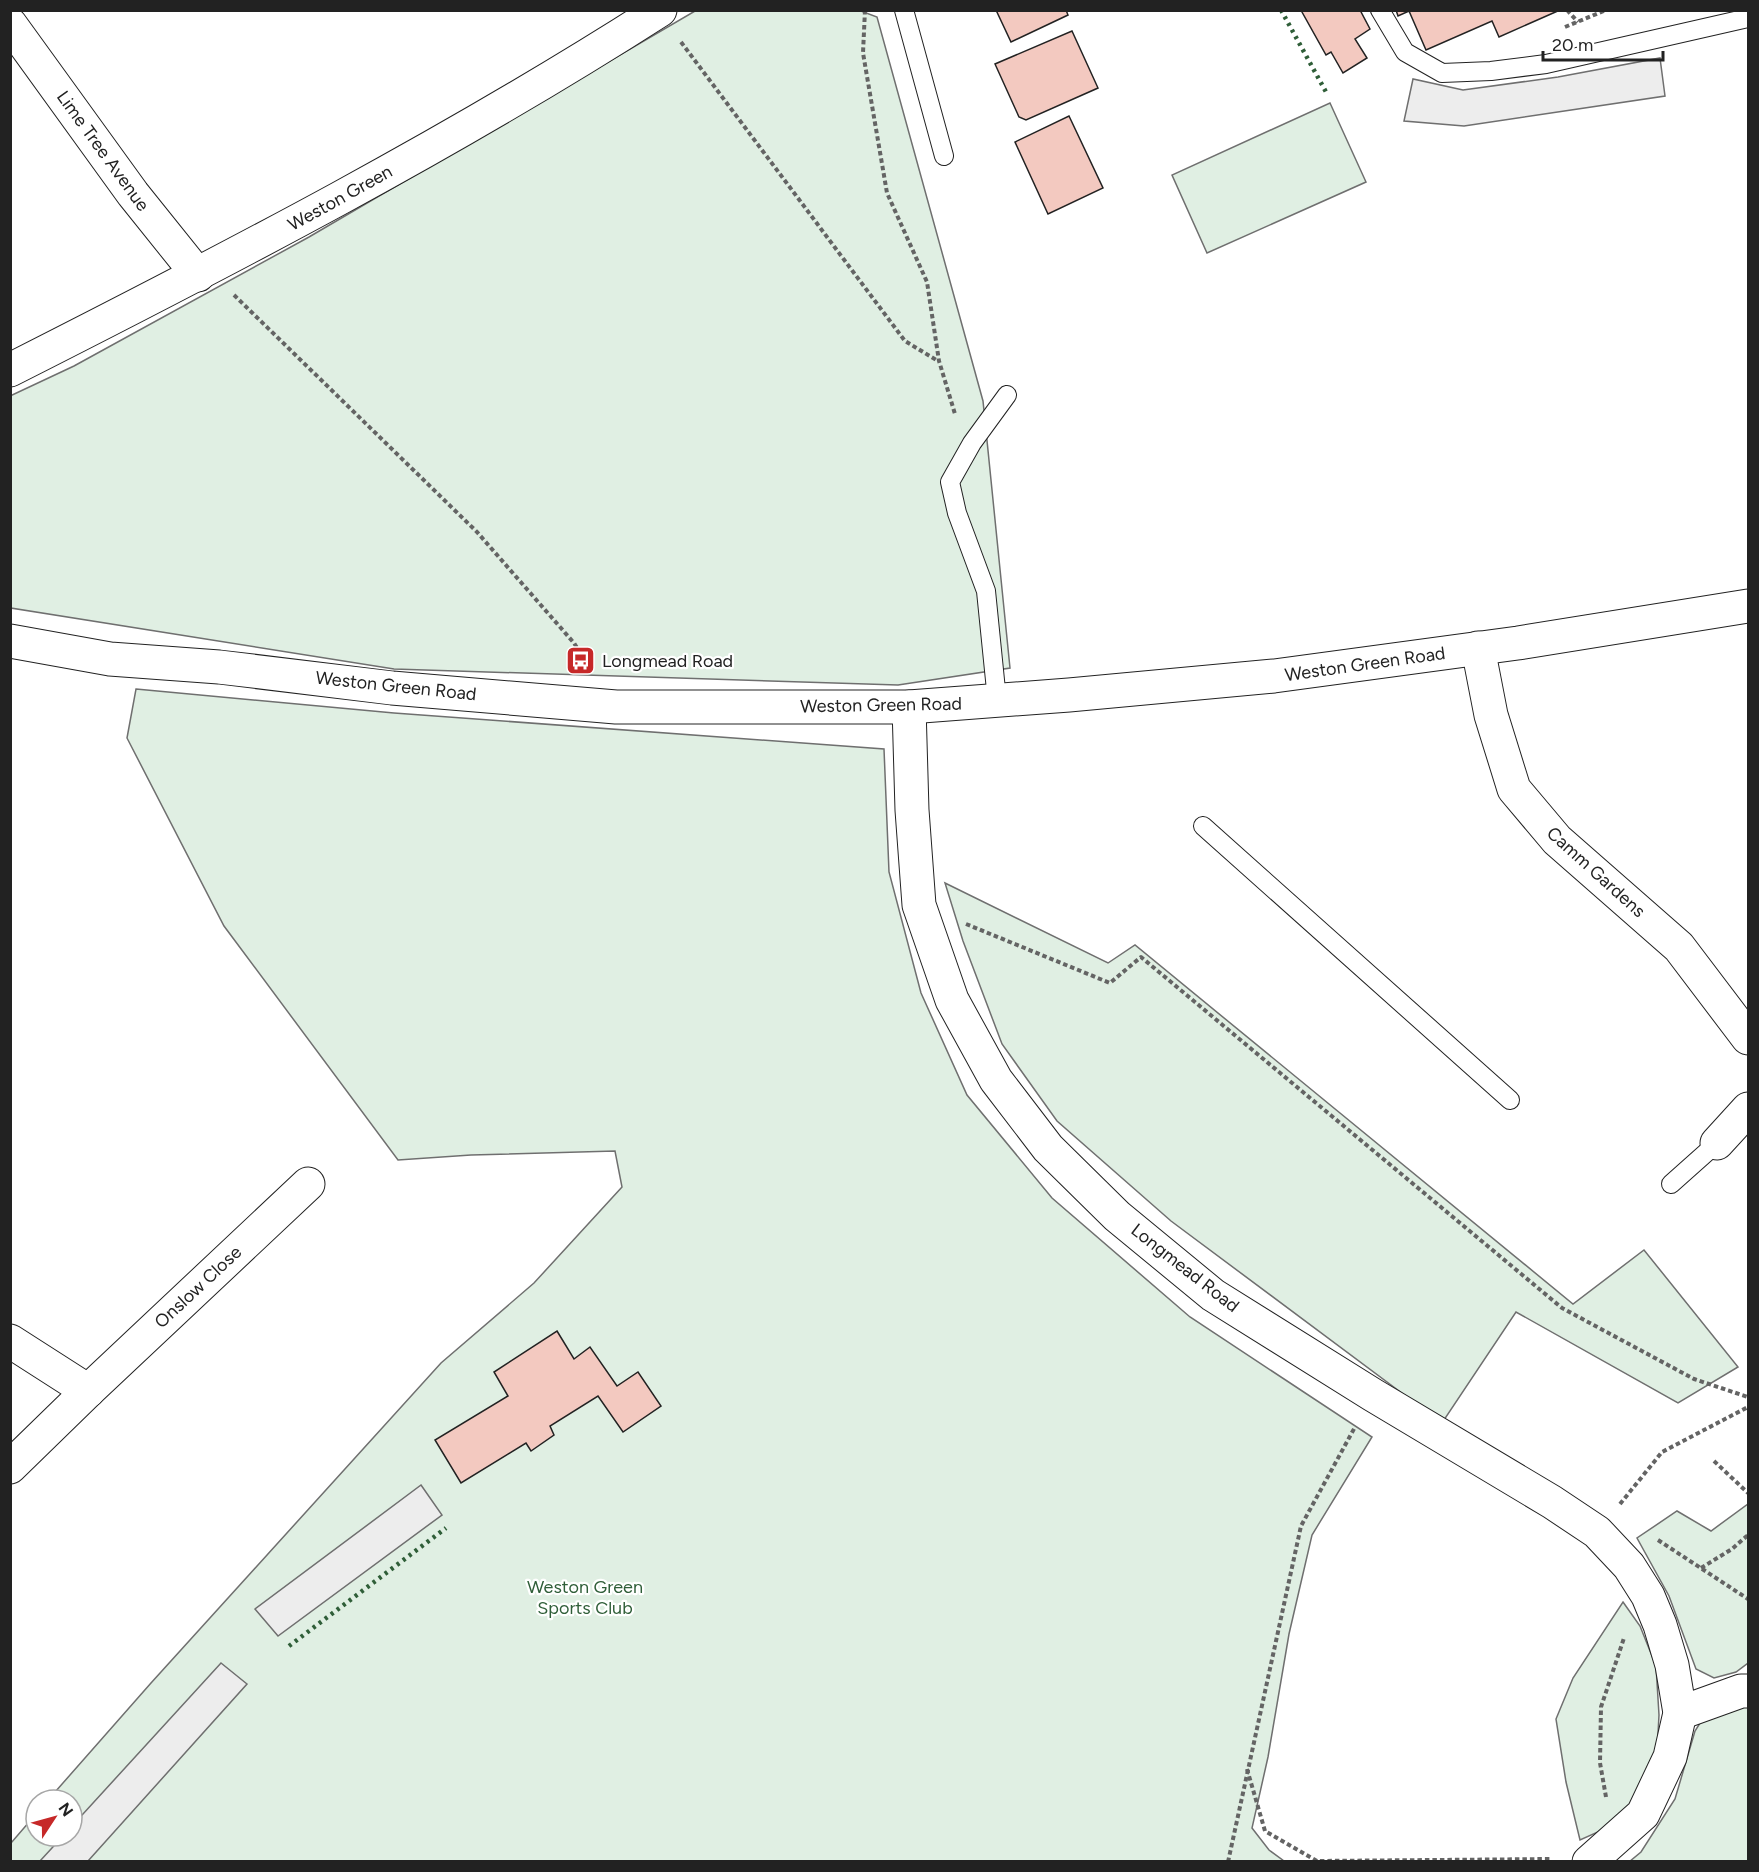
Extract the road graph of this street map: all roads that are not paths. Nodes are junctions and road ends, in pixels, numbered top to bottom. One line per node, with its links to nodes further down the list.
1 (904, 10): 6 (lane)
2 (1380, 10): 4 (lane)
3 (658, 11): 7 (street, Weston Green)
4 (1749, 18)
5 (10, 24): 7 (street, Lime Tree Avenue)
6 (944, 156)
7 (203, 272): 8 (street, Weston Green)
8 (10, 370)
9 (1007, 395): 13 (lane)
10 (1749, 606): 12 (street, Weston Green Road)
11 (10, 641): 14 (street, Weston Green Road)
12 (1478, 648): 13 (street, Weston Green Road); 16 (street, Camm Gardens)
13 (997, 700): 14 (street, Weston Green Road)
14 (909, 707): 26 (street, Longmead Road)
15 (1203, 826): 17 (lane)
16 (1749, 1038)
17 (1510, 1100)
18 (1749, 1109): 19 (street)
19 (1716, 1143): 21 (lane)
20 (308, 1184): 23 (street, Onslow Close)
21 (1671, 1184)
22 (10, 1341): 23 (street)
23 (88, 1391): 24 (street, Onslow Close)
24 (10, 1467)
25 (1749, 1691): 26 (street)
26 (1680, 1713): 27 (street, Longmead Road)
27 (1594, 1857)

